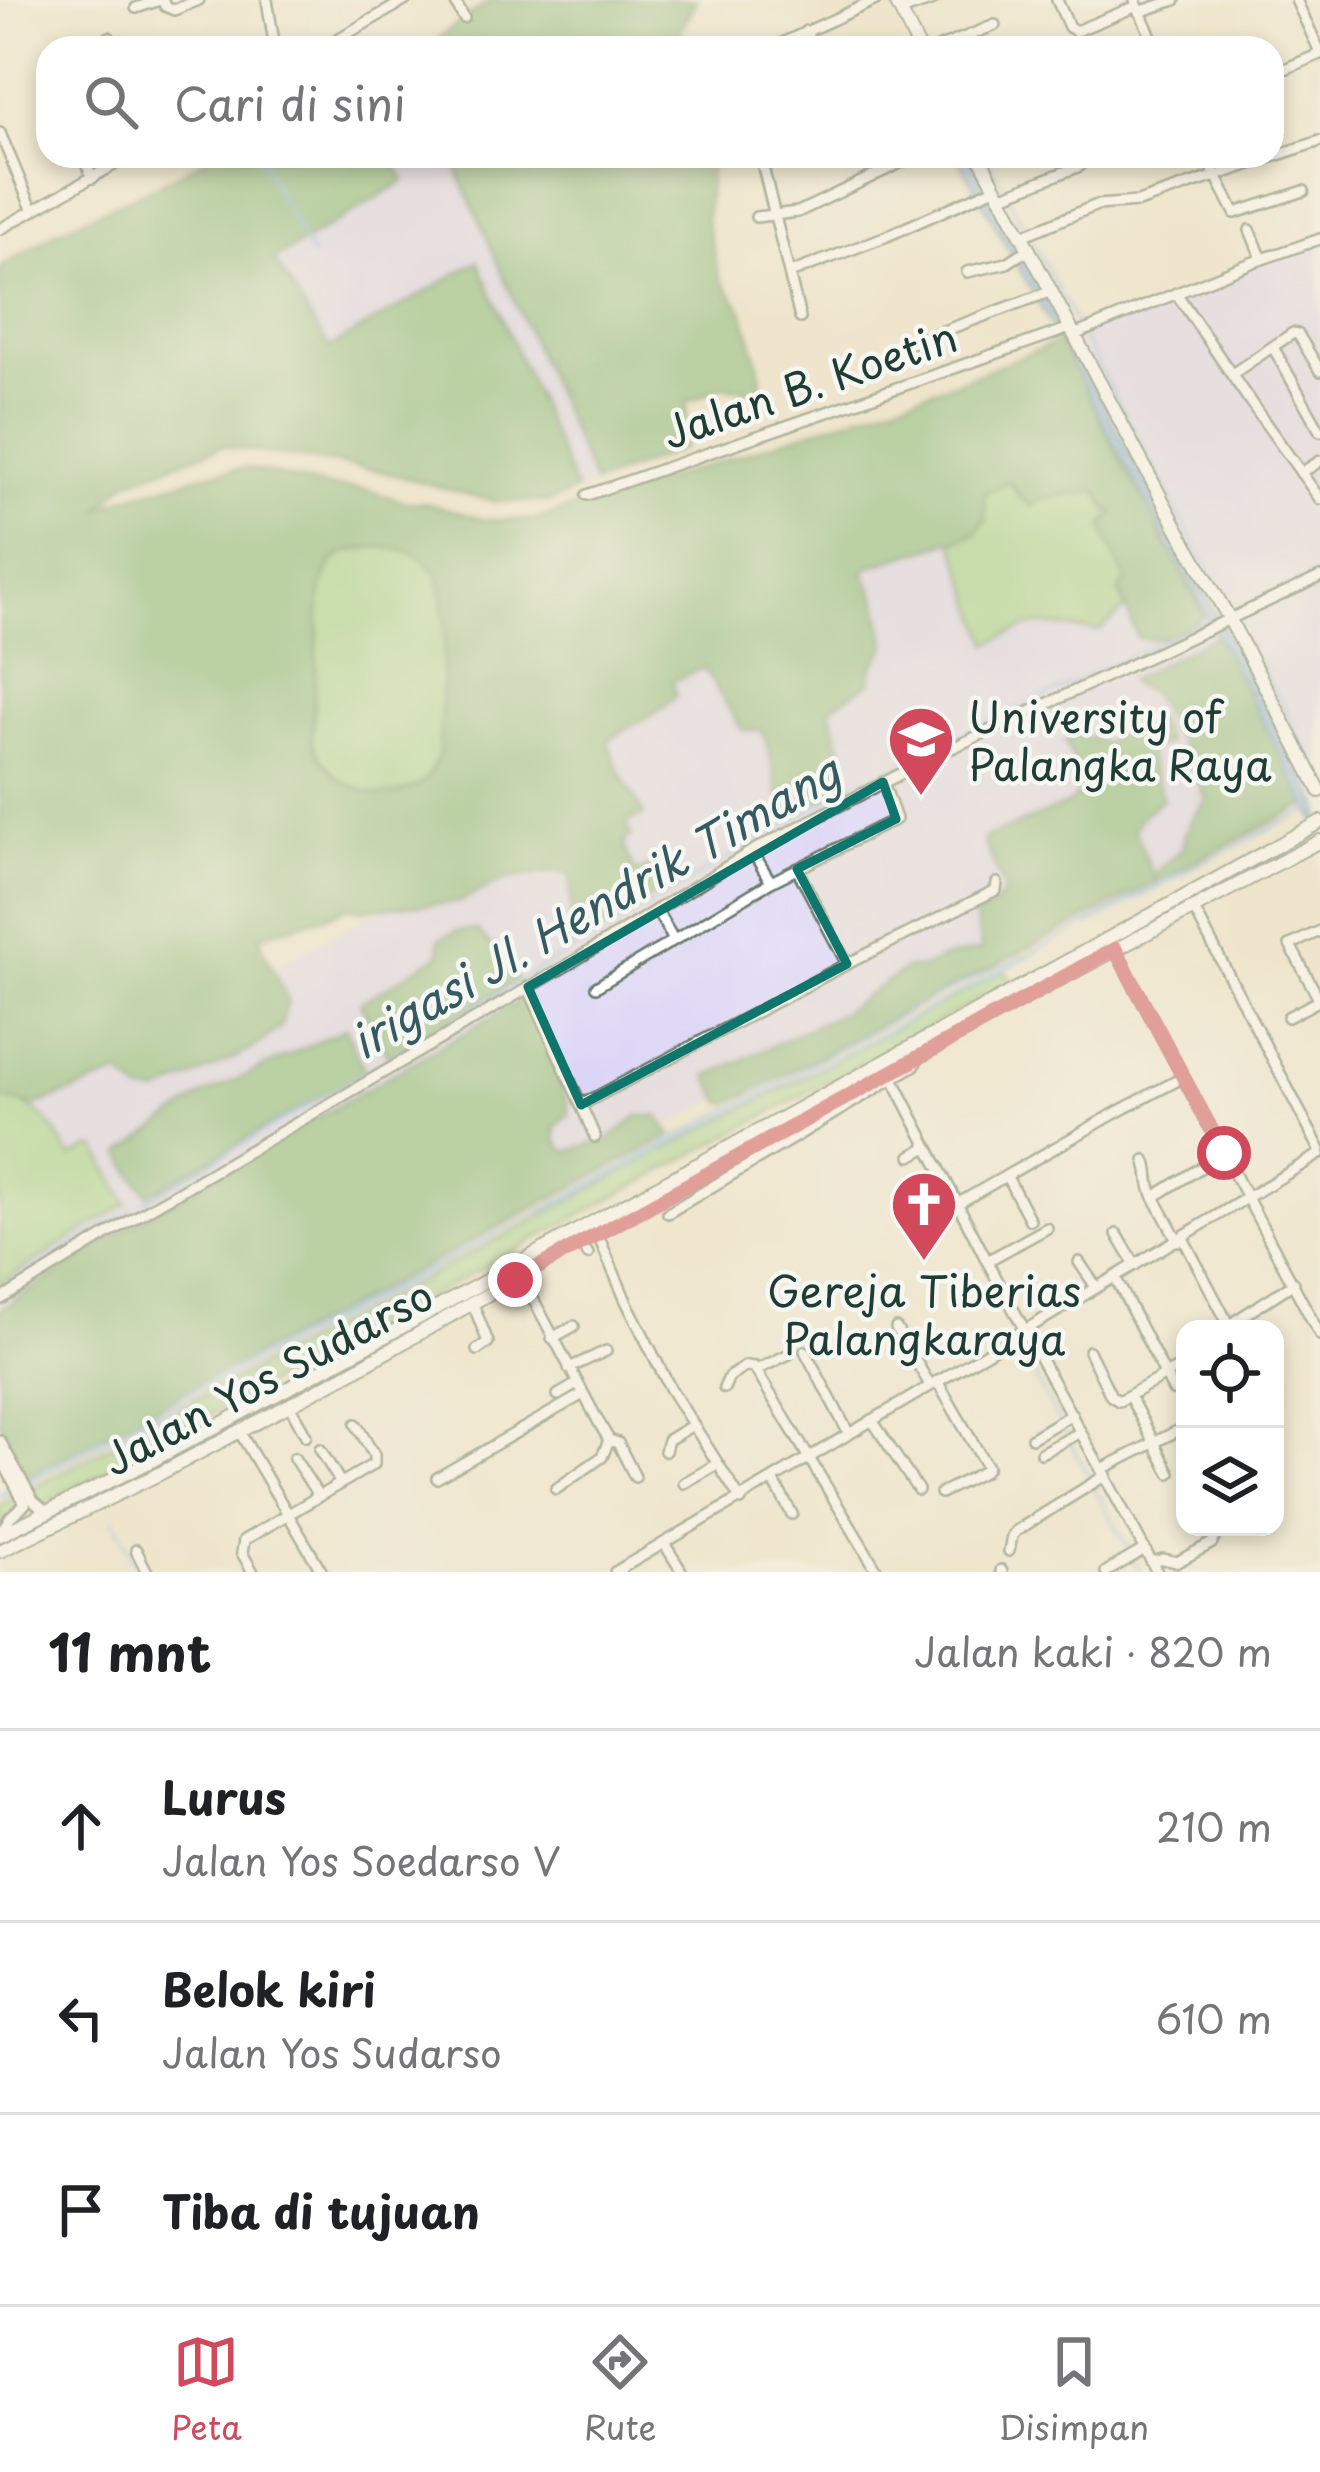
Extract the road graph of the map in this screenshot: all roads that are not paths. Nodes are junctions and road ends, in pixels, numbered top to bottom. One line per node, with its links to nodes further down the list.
1 (161, 0): 2 (street); 13 (street)
2 (199, 0)
3 (267, 0): 17 (street)
4 (406, 0): 18 (street)
5 (454, 0): 14 (street)
6 (932, 0): 11 (street)
7 (1057, 0): 12 (street)
8 (1174, 0): 12 (street)
9 (1297, 0): 24 (street)
10 (874, 1): 16 (street)
11 (898, 6): 21 (main road)
12 (1137, 6): 23 (street)
13 (136, 8)
14 (464, 18)
15 (995, 25): 22 (street)
16 (806, 31): 19 (street); 20 (street)
17 (273, 36)
18 (343, 36)
19 (796, 36)
20 (808, 36)
21 (913, 36)
22 (968, 36)
23 (1151, 36)
24 (1320, 53): 25 (street)
25 (1287, 68)
26 (0, 133): 41 (street)
27 (1320, 141): 28 (street)
28 (1284, 153)
29 (88, 168): 38 (street)
30 (110, 168): 38 (street)
31 (764, 168): 42 (street)
32 (890, 168): 42 (street)
33 (983, 168): 40 (main road)
34 (1074, 168): 40 (street)
35 (1212, 168): 37 (street)
36 (1242, 168): 37 (street)
37 (1216, 177): 39 (street); 46 (street)
38 (93, 178): 41 (street)
39 (1304, 191)
40 (990, 193): 46 (main road); 51 (street)
41 (33, 211): 44 (street)
42 (776, 214): 43 (street); 51 (street)
43 (756, 217)
44 (0, 229)
45 (1250, 230): 49 (street)
46 (1022, 236): 48 (main road)
47 (1320, 239): 49 (street, Jalan B. Koetin)
48 (1022, 255): 50 (street); 53 (main road)
49 (1262, 259): 52 (street, Jalan B. Koetin)
50 (967, 272)
51 (790, 273): 54 (street)
52 (1177, 292): 55 (street, Jalan B. Koetin); 61 (street)
53 (1043, 295): 55 (main road); 56 (street)
54 (800, 318)
55 (1065, 332): 65 (street, Jalan B. Koetin); 68 (main road)
56 (911, 343)
57 (1320, 343): 59 (street)
58 (1273, 347): 59 (street); 61 (street); 62 (street)
59 (1307, 351): 60 (street)
60 (1320, 371)
61 (1232, 374): 64 (street)
62 (1320, 431)
63 (1320, 461): 64 (street)
64 (1301, 473): 66 (street)
65 (587, 495)
66 (1320, 499)
67 (1320, 577): 68 (street)
68 (1223, 622): 69 (street); 71 (main road)
69 (937, 754): 70 (street); 72 (street)
70 (942, 766)
71 (1316, 772): 73 (main road)
72 (883, 782): 76 (street); 77 (street)
73 (1320, 791)
74 (1318, 823): 78 (main road, Jalan Yos Sudarso)
75 (1320, 841): 78 (main road, Jalan Yos Sudarso)
76 (752, 851): 79 (street); 82 (street)
77 (797, 868): 79 (street); 86 (street)
78 (1228, 881): 81 (main road, Jalan Yos Sudarso); 90 (main road, Jalan Yos Sudarso)
79 (771, 882): 84 (street)
80 (998, 883): 86 (street)
81 (1193, 908): 85 (main road, Jalan Yos Sudarso); 99 (street)
82 (656, 910): 84 (street); 89 (street)
83 (1320, 931): 91 (street)
84 (674, 940): 88 (street)
85 (1115, 949): 87 (main road, Jalan Yos Sudarso); 94 (street)
86 (847, 964): 95 (street)
87 (1053, 982): 90 (main road, Jalan Yos Sudarso); 107 (street)
88 (596, 986)
89 (527, 987): 95 (street); 120 (street)
90 (1026, 990): 93 (main road, Jalan Yos Sudarso); 98 (main road, Jalan Yos Sudarso)
91 (1320, 1000): 92 (street)
92 (1288, 1017)
93 (890, 1073): 97 (street); 98 (main road, Jalan Yos Sudarso)
94 (1184, 1077): 100 (street); 103 (street)
95 (580, 1105): 96 (street)
96 (595, 1136)
97 (927, 1147): 101 (street); 106 (street)
98 (741, 1148): 110 (main road, Jalan Yos Sudarso); 129 (main road, Jalan Yos Sudarso)
99 (1320, 1152): 105 (street)
100 (1224, 1153): 104 (street); 105 (street)
101 (910, 1156)
102 (1145, 1160): 104 (street)
103 (1007, 1177): 106 (street); 108 (street)
104 (1154, 1197): 112 (street)
105 (1248, 1197): 112 (street); 118 (street)
106 (957, 1204): 113 (street)
107 (668, 1213)
108 (1030, 1220)
109 (1047, 1228): 113 (street)
110 (597, 1233): 116 (main road, Jalan Yos Sudarso); 149 (street)
111 (1117, 1234): 115 (street)
112 (1181, 1239): 115 (street); 122 (street)
113 (987, 1261): 126 (street)
114 (1079, 1262): 119 (street)
115 (1135, 1265): 117 (street)
116 (521, 1276): 121 (main road, Jalan Yos Sudarso); 128 (street)
117 (1115, 1276): 119 (street); 138 (street)
118 (1294, 1283): 123 (street); 127 (street)
119 (1096, 1287): 126 (street)
120 (0, 1300)
121 (473, 1304): 129 (main road, Jalan Yos Sudarso); 130 (street)
122 (1226, 1320)
123 (1240, 1320)
124 (574, 1326): 128 (street)
125 (896, 1328): 139 (street)
126 (1025, 1328): 139 (street); 146 (street)
127 (1320, 1335)
128 (552, 1338): 135 (street)
129 (375, 1350): 145 (main road, Jalan Yos Sudarso); 178 (main road, Jalan Yos Sudarso)
130 (477, 1350)
131 (606, 1351): 135 (street)
132 (805, 1351): 153 (street)
133 (1089, 1351): 144 (street)
134 (789, 1354): 136 (street)
135 (569, 1369): 141 (street)
136 (756, 1370): 140 (street); 164 (street)
137 (1176, 1370): 138 (street)
138 (1166, 1376): 142 (street); 144 (street)
139 (933, 1383): 147 (street); 175 (street)
140 (724, 1388)
141 (580, 1389): 143 (street); 156 (street); 169 (street)
142 (1176, 1392)
143 (558, 1395)
144 (1130, 1397): 158 (street)
145 (290, 1404): 151 (main road, Jalan Yos Sudarso); 154 (street)
146 (1072, 1414): 152 (street); 155 (street)
147 (872, 1420): 153 (street); 174 (street)
148 (356, 1424): 171 (street)
149 (693, 1425): 160 (street); 165 (street)
150 (1183, 1428): 158 (street)
151 (239, 1431): 179 (street); 186 (main road, Jalan Yos Sudarso)
152 (1082, 1432): 161 (street); 166 (street)
153 (849, 1434): 164 (street)
154 (306, 1436)
155 (1032, 1438)
156 (609, 1440): 168 (street); 173 (street)
157 (0, 1441): 178 (street)
158 (1155, 1442): 166 (street); 167 (street)
159 (320, 1449): 171 (street)
160 (665, 1451)
161 (1041, 1453)
162 (0, 1456): 181 (street)
163 (294, 1458): 176 (street)
164 (808, 1459): 170 (street); 194 (street)
165 (717, 1464): 172 (street); 177 (street)
166 (1104, 1472): 184 (street); 187 (street)
167 (1170, 1473)
168 (634, 1477)
169 (437, 1478)
170 (773, 1480): 177 (street); 180 (street)
171 (340, 1483): 176 (street)
172 (684, 1483)
173 (556, 1489)
174 (918, 1490)
175 (941, 1493)
176 (318, 1495): 179 (street)
177 (741, 1500): 183 (street)
178 (47, 1511): 181 (main road, Jalan Yos Sudarso)
179 (286, 1514): 190 (street); 191 (street)
180 (792, 1514)
181 (0, 1534)
182 (1214, 1536): 188 (street)
183 (664, 1543): 192 (street); 193 (street)
184 (1145, 1549): 188 (street); 195 (street)
185 (136, 1550): 189 (street)
186 (0, 1551)
187 (1009, 1552)
188 (1155, 1567)
189 (148, 1572)
190 (253, 1572)
191 (322, 1572)
192 (615, 1572)
193 (682, 1572)
194 (878, 1572)
195 (1106, 1572)

